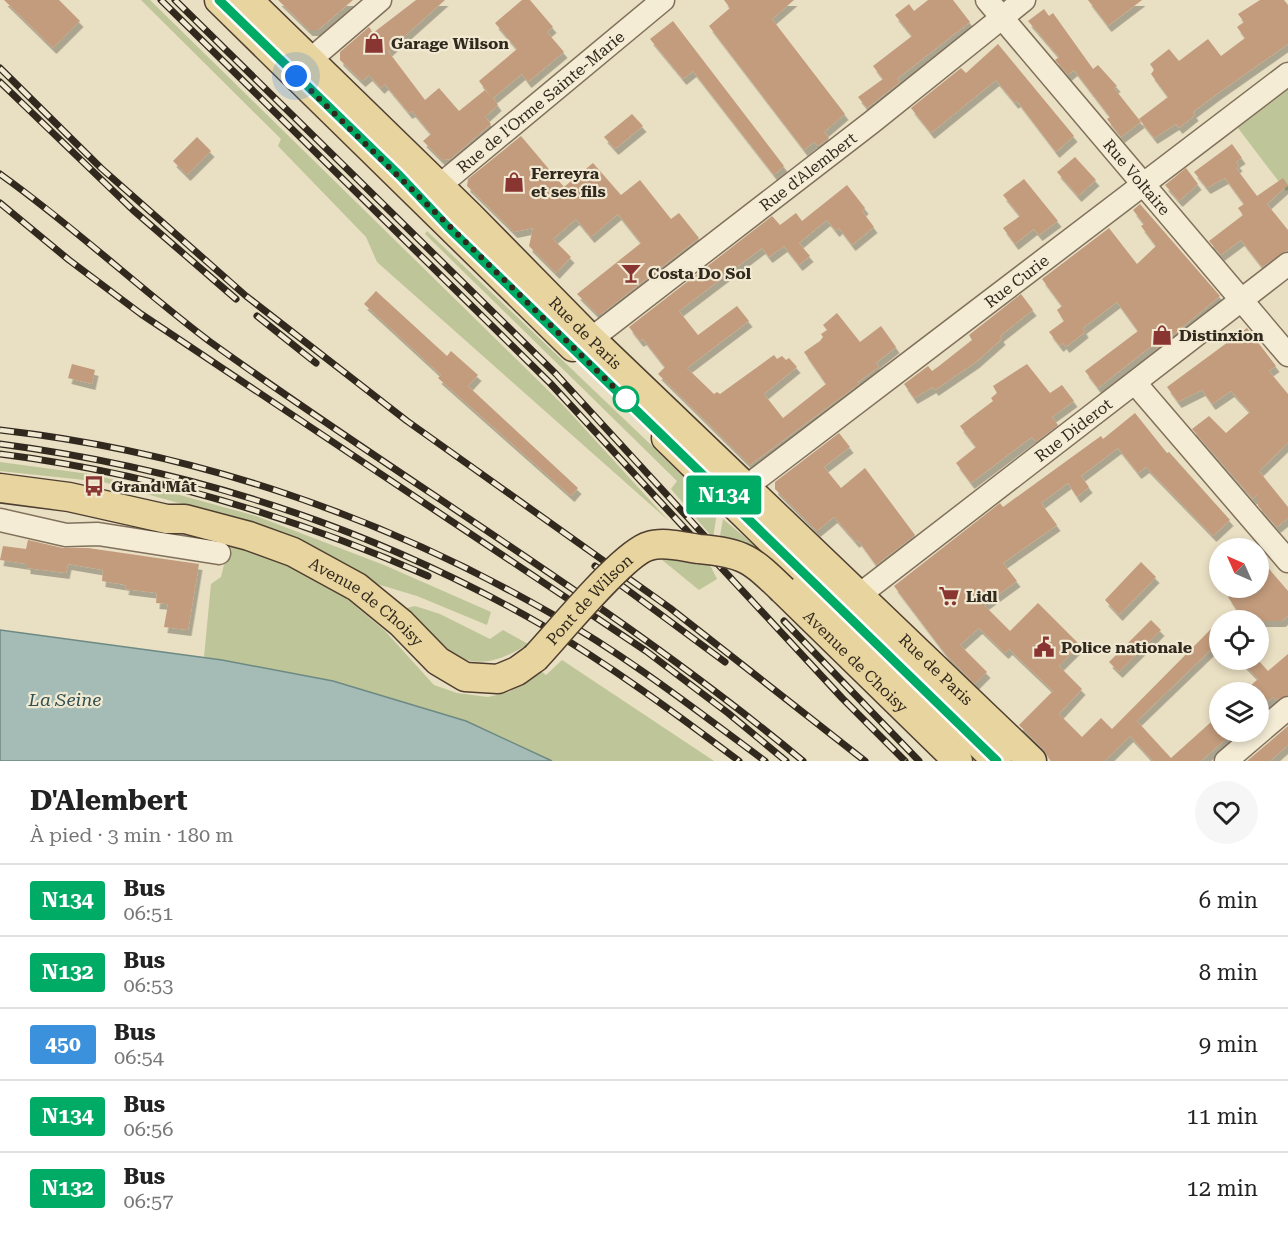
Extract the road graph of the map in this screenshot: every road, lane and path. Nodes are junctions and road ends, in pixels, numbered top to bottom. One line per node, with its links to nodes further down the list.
1 (219, 0): 10 (main road, Rue de Paris)
2 (248, 0): 8 (main road, Rue de Paris)
3 (380, 0): 8 (street)
4 (663, 0): 12 (street, Rue de l'Orme Sainte-Marie)
5 (987, 0): 7 (street, Rue Voltaire)
6 (1024, 0): 7 (street, Rue d'Alembert)
7 (1002, 17): 11 (street, Rue Voltaire); 16 (street, Rue d'Alembert)
8 (310, 60): 12 (main road, Rue de Paris)
9 (1288, 74): 11 (street, Rue Curie)
10 (400, 176): 12 (main road); 13 (main road, Rue de Paris)
11 (1142, 183): 15 (street, Rue Voltaire); 21 (street, Rue Curie)
12 (440, 186): 13 (street); 16 (main road, Rue de Paris)
13 (435, 215): 32 (main road, Rue de Paris)
14 (1288, 264): 15 (street, Rue Diderot)
15 (1240, 299): 17 (street, Rue Voltaire); 18 (street, Rue Diderot)
16 (591, 339): 21 (main road, Rue de Paris)
17 (1288, 355)
18 (1135, 383): 27 (street); 28 (street, Rue Diderot)
19 (0, 476): 22 (main road, Avenue de Choisy)
20 (0, 488): 22 (main road, Avenue de Choisy)
21 (746, 488): 28 (main road, Rue de Paris)
22 (100, 499): 24 (street); 29 (main road, Avenue de Choisy)
23 (0, 520): 24 (street)
24 (98, 534): 26 (street)
25 (648, 546): 29 (main road, Pont de Wilson, bridge); 31 (main road, Avenue de Choisy, bridge)
26 (219, 553)
27 (1288, 561)
28 (858, 596): 33 (main road, Rue de Paris)
29 (535, 658)
30 (1288, 708): 34 (street)
31 (958, 761)
32 (997, 761)
33 (1032, 761)
34 (1226, 761)

